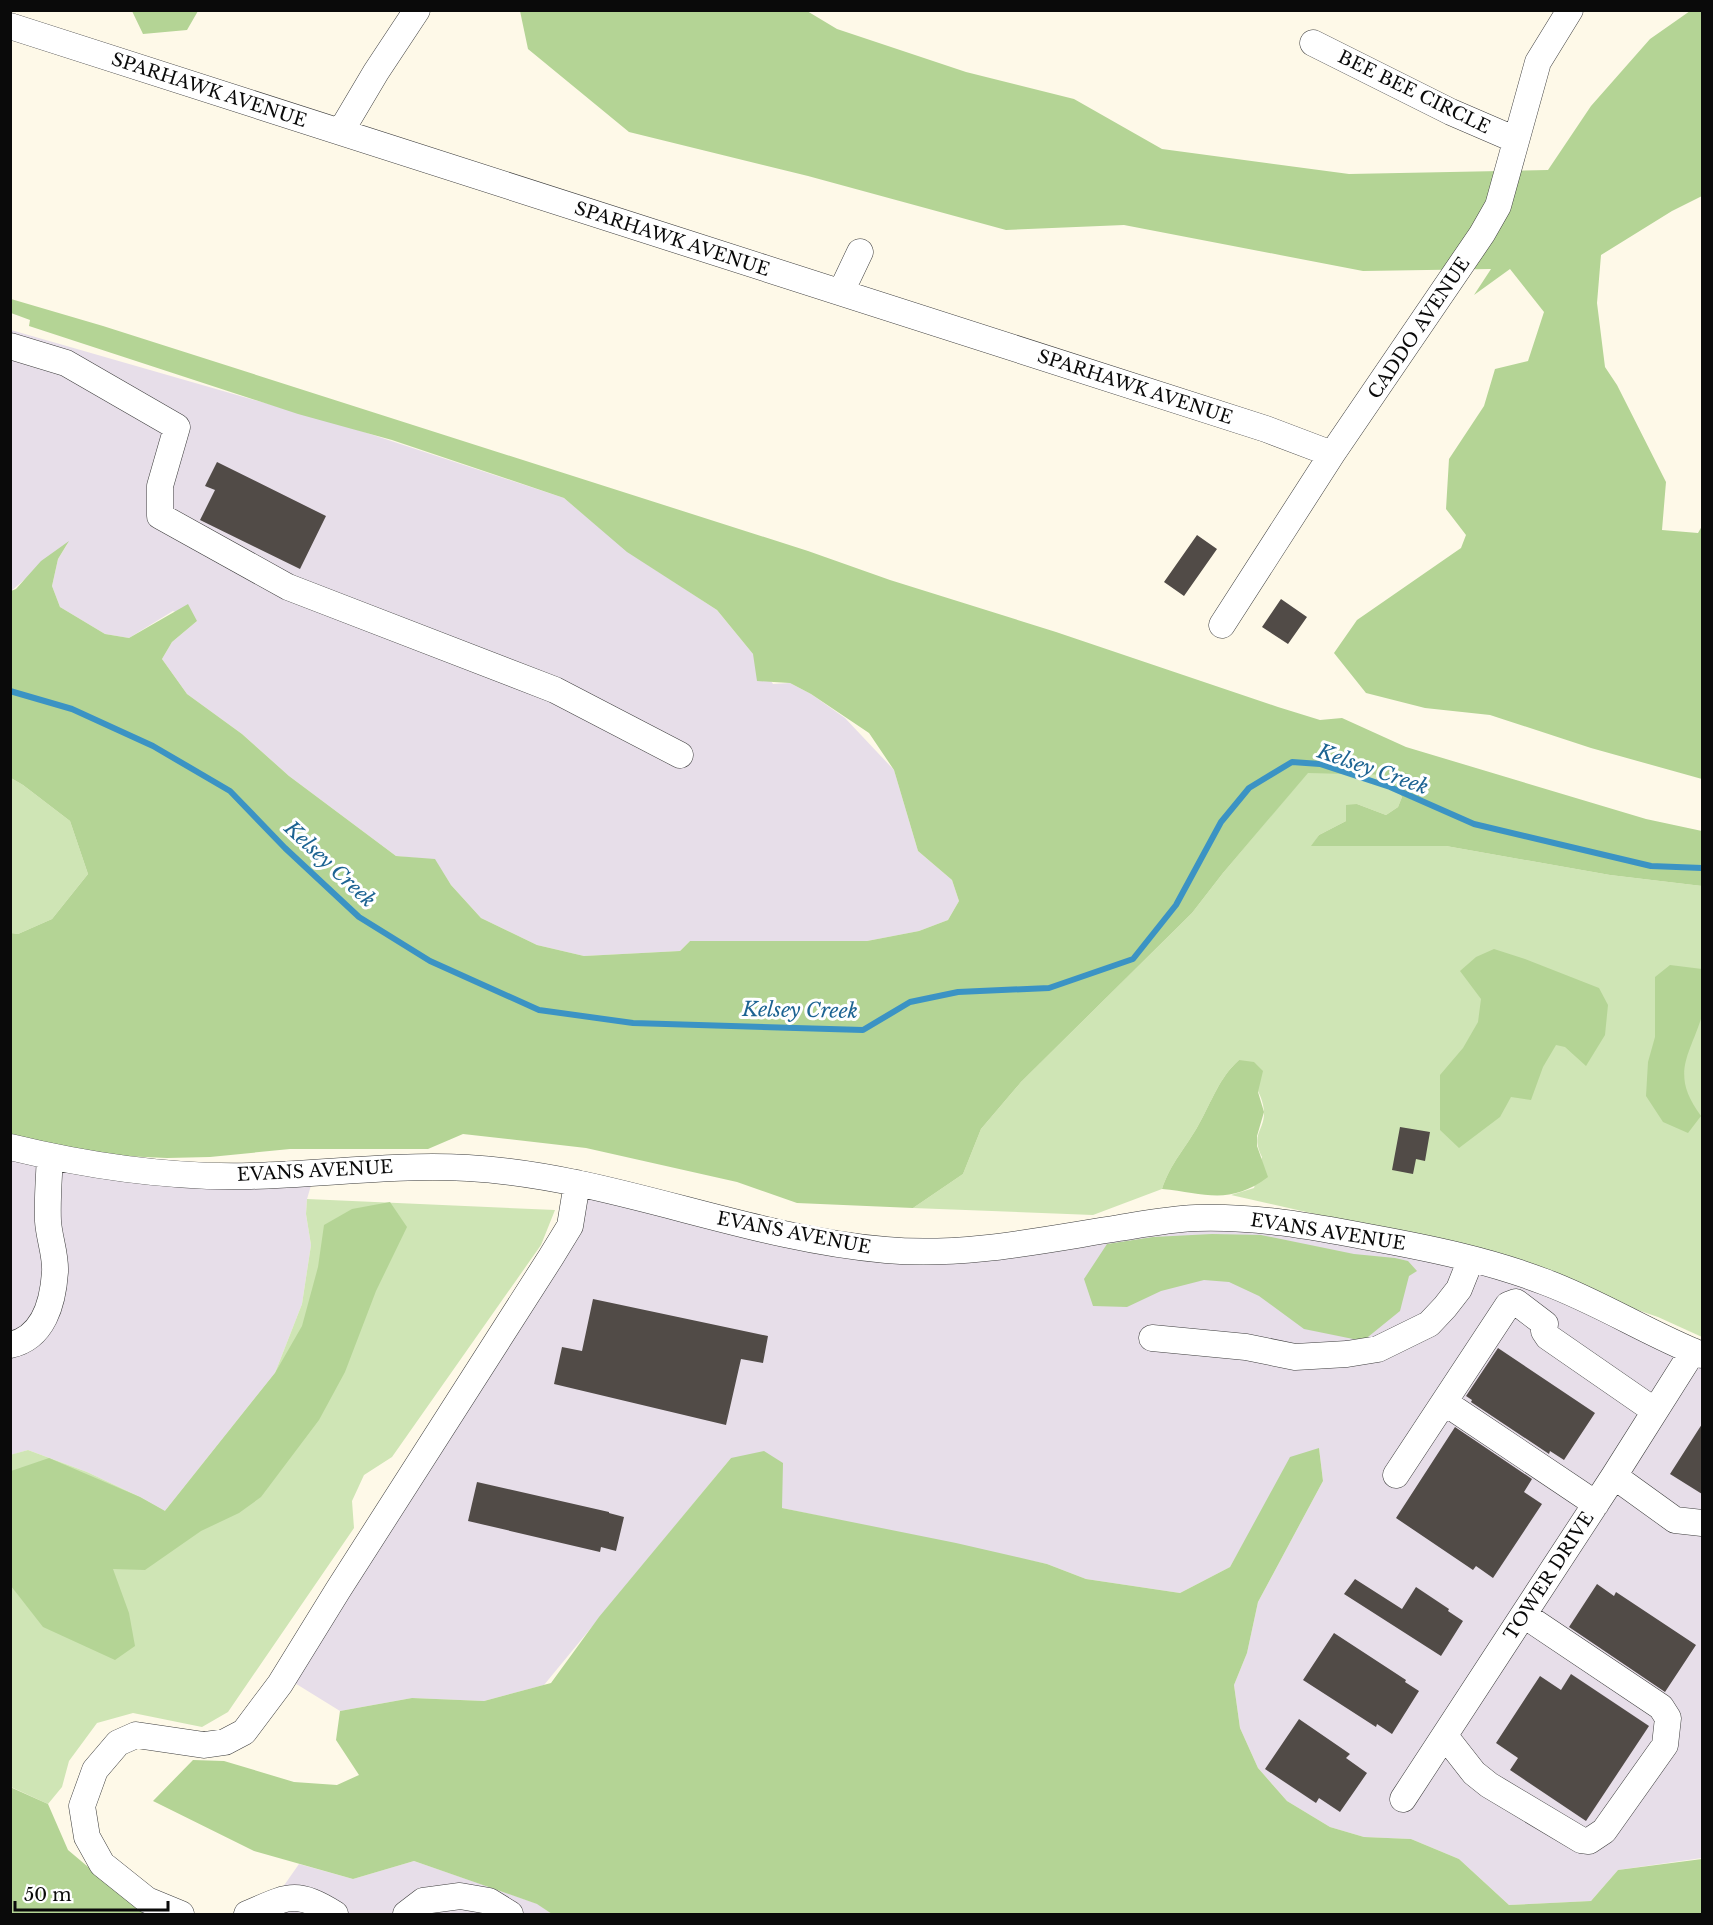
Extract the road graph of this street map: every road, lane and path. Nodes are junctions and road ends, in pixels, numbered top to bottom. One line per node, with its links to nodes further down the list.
1 (417, 10): 5 (street)
2 (1570, 10): 6 (street, CADDO AVENUE)
3 (10, 26): 5 (street, SPARHAWK AVENUE)
4 (1313, 44): 6 (street, BEE BEE CIRCLE)
5 (341, 131): 8 (street, SPARHAWK AVENUE)
6 (1516, 140): 10 (street, CADDO AVENUE)
7 (860, 252): 8 (street)
8 (842, 292): 10 (street, SPARHAWK AVENUE)
9 (10, 346): 12 (street)
10 (1332, 454): 11 (street, CADDO AVENUE)
11 (1222, 625)
12 (680, 755)
13 (10, 1147): 14 (street, EVANS AVENUE)
14 (50, 1156): 15 (street, EVANS AVENUE); 18 (street)
15 (577, 1183): 16 (street, EVANS AVENUE); 29 (street)
16 (1471, 1259): 17 (street); 19 (street, EVANS AVENUE)
17 (1152, 1338)
18 (10, 1345)
19 (1698, 1353): 21 (street, TOWER DRIVE)
20 (1444, 1402): 21 (street); 22 (street); 24 (street)
21 (1655, 1411): 23 (street, TOWER DRIVE)
22 (1396, 1475)
23 (1614, 1476): 24 (street, TOWER DRIVE); 25 (street)
24 (1596, 1504): 26 (street, TOWER DRIVE)
25 (1702, 1523)
26 (1524, 1614): 27 (street, TOWER DRIVE); 27 (street)
27 (1445, 1736): 28 (street, TOWER DRIVE)
28 (1403, 1800)
29 (181, 1914)
30 (247, 1914): 31 (street)
31 (334, 1914)
32 (406, 1914): 33 (street)
33 (510, 1914)

